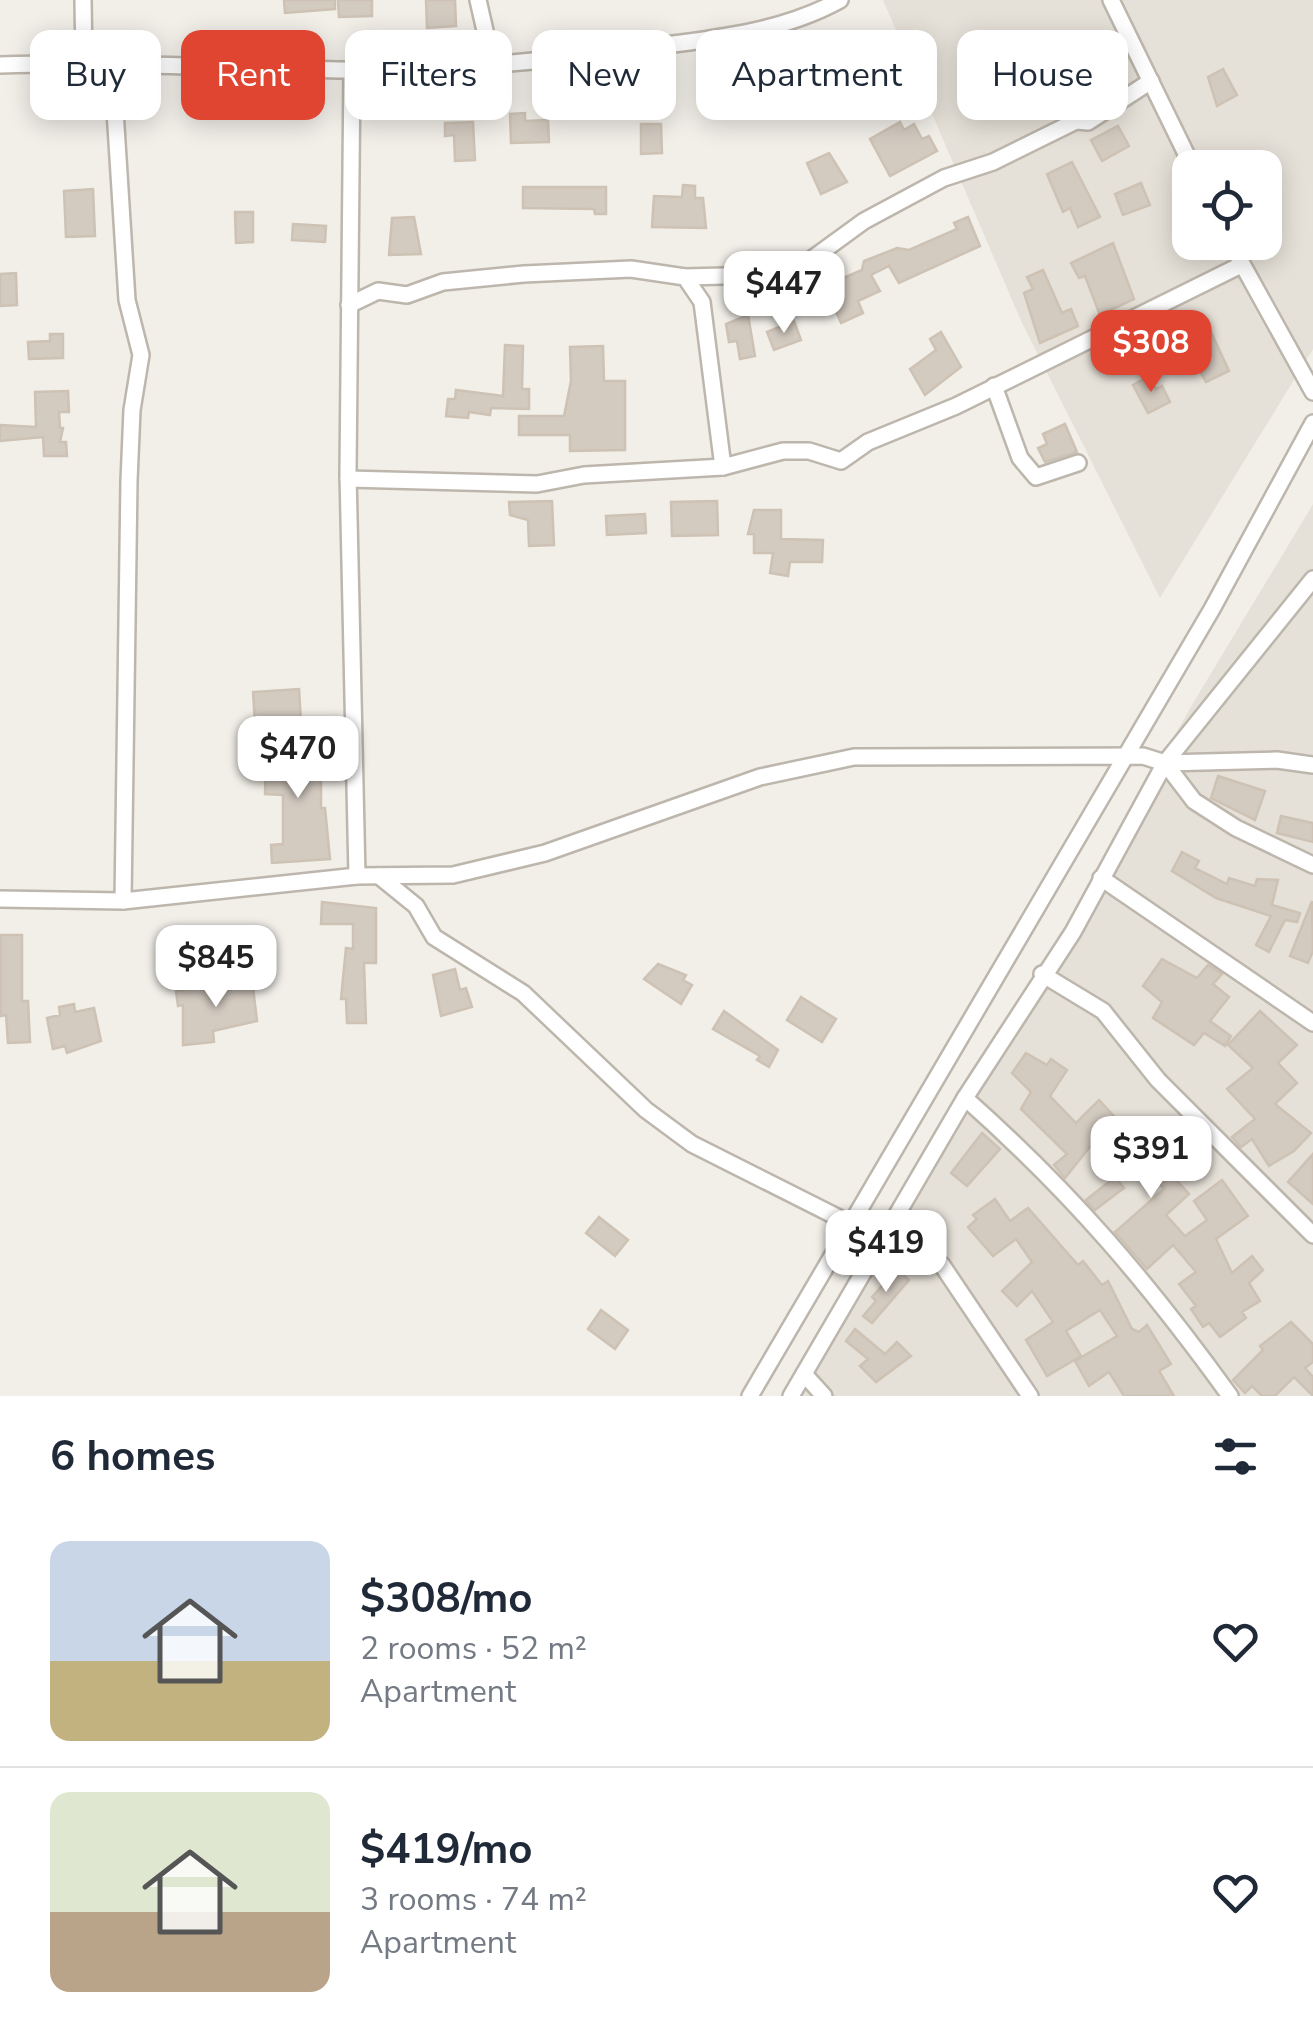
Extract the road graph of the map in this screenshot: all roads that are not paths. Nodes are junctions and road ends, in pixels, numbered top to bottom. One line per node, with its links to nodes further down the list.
1 (83, 0): 5 (street)
2 (478, 0): 6 (street)
3 (840, 0): 7 (street)
4 (1111, 0): 12 (street)
5 (83, 30)
6 (485, 30)
7 (512, 61)
8 (30, 64): 10 (street)
9 (161, 64): 11 (street)
10 (0, 65)
11 (345, 70)
12 (1151, 82): 15 (street); 18 (street)
13 (116, 120): 35 (street)
14 (351, 120): 19 (street)
15 (1185, 150)
16 (1239, 260): 17 (street)
17 (1241, 265): 20 (street); 21 (street)
18 (686, 277): 19 (street); 24 (street)
19 (349, 305): 25 (street)
20 (994, 386): 23 (street); 24 (street)
21 (1313, 392)
22 (1313, 422): 27 (street)
23 (1078, 463)
24 (724, 467): 25 (street)
25 (348, 478): 31 (street)
26 (1313, 579): 28 (street)
27 (1124, 758): 28 (street); 32 (street); 39 (street)
28 (1166, 763): 29 (street); 30 (street); 33 (street)
29 (1313, 765)
30 (1313, 865)
31 (357, 876): 32 (street); 35 (street)
32 (379, 876): 39 (street)
33 (1101, 878): 36 (street); 37 (street)
34 (0, 899): 35 (street)
35 (123, 901)
36 (1042, 974): 38 (street); 41 (street)
37 (1313, 1024)
38 (965, 1098): 40 (street); 47 (street)
39 (849, 1223): 43 (street)
40 (891, 1228): 42 (street); 46 (street)
41 (1313, 1236)
42 (804, 1374): 44 (street); 45 (street)
43 (750, 1396)
44 (792, 1396)
45 (824, 1396)
46 (1030, 1396)
47 (1230, 1396)

